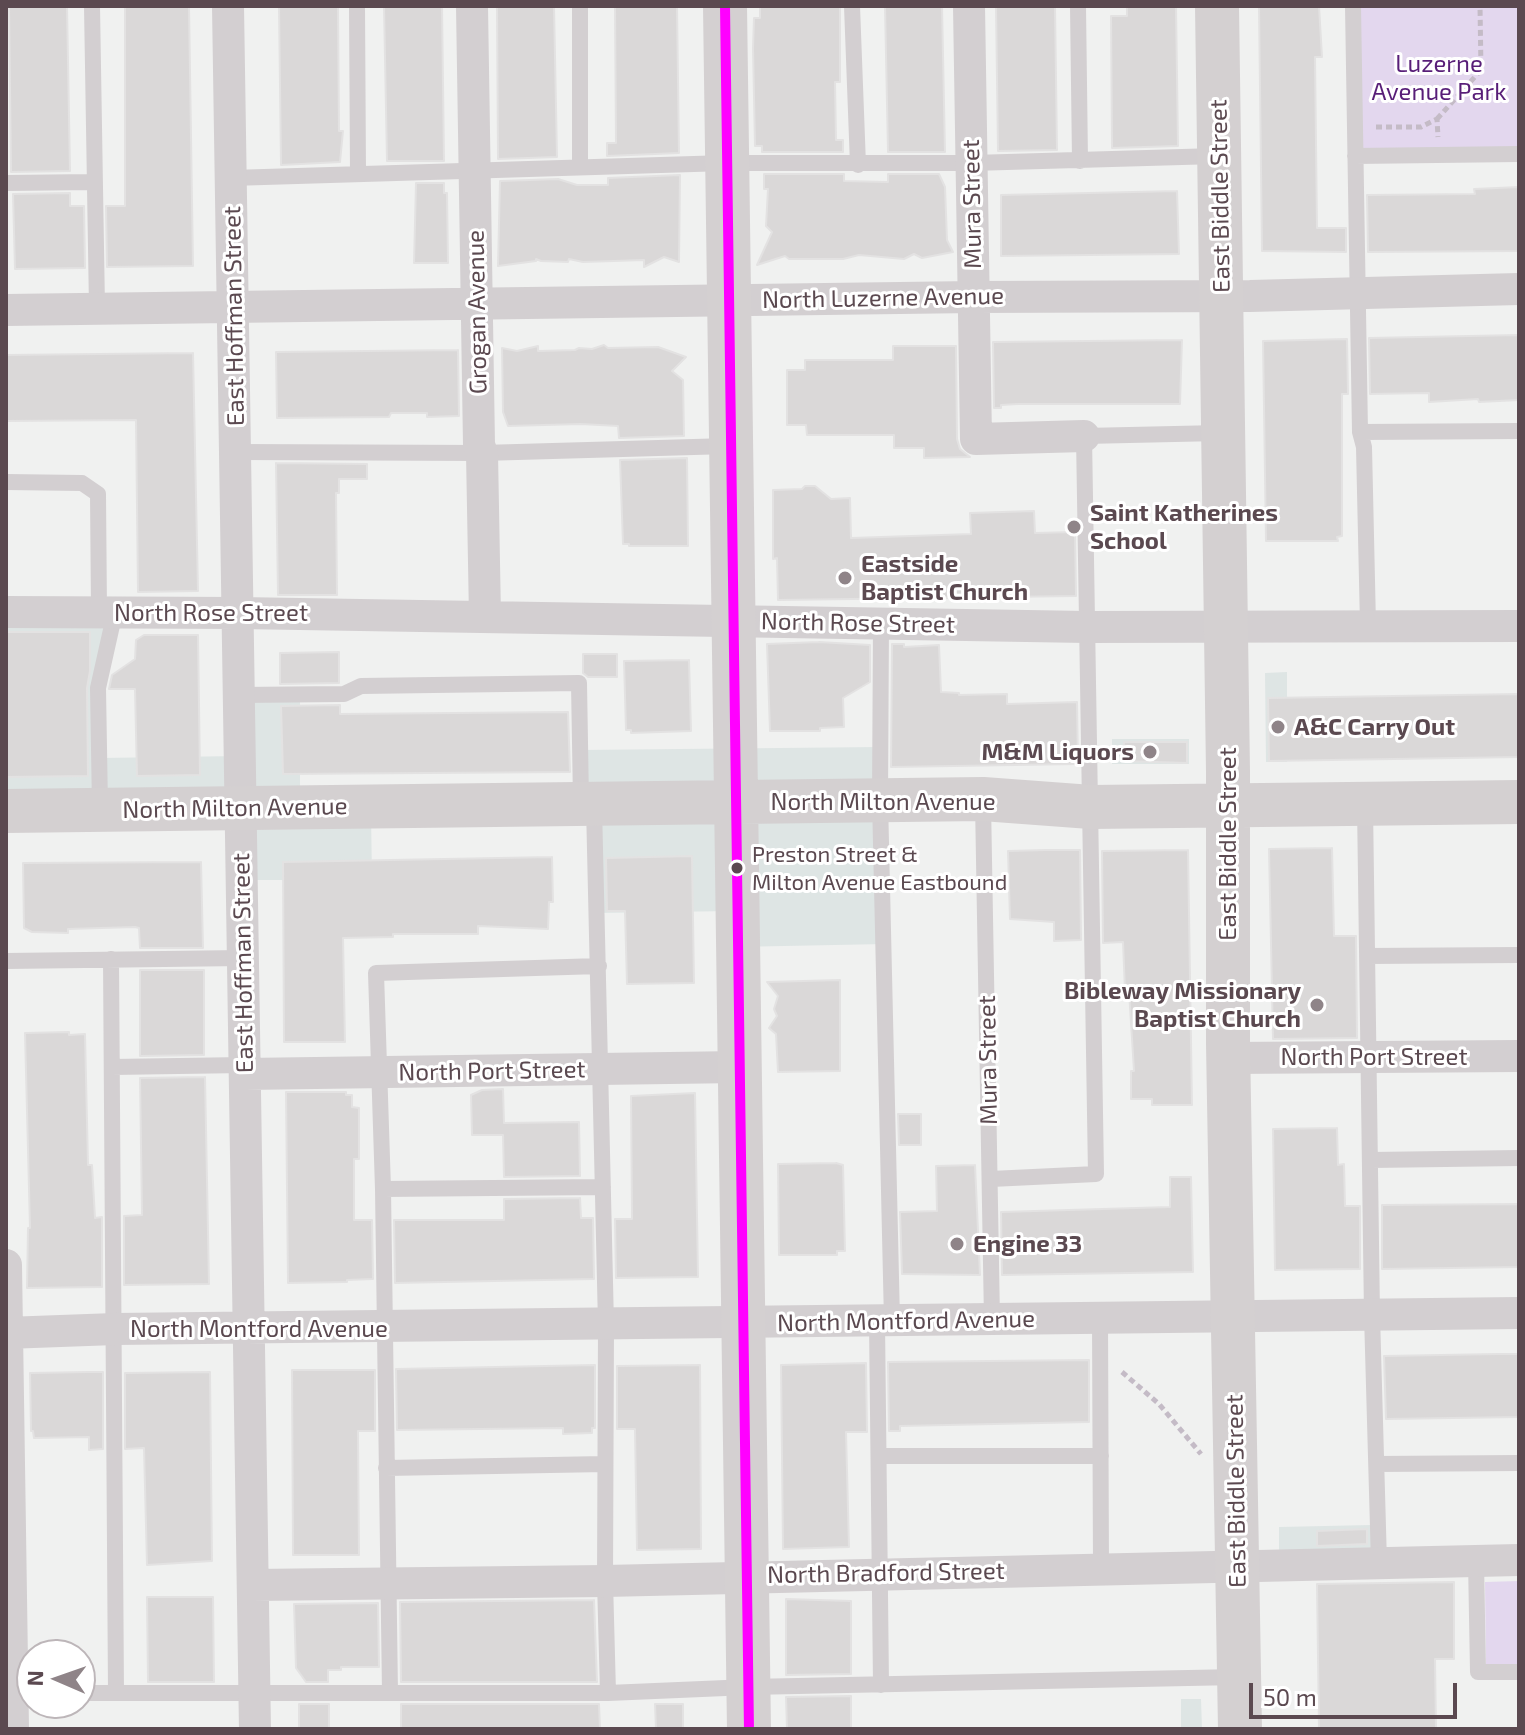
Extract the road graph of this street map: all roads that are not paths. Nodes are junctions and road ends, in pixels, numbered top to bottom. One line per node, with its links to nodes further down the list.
1 (92, 6): 23 (lane)
2 (228, 6): 22 (street, East Hoffman Street)
3 (357, 6): 21 (lane)
4 (472, 6): 20 (street, Grogan Avenue)
5 (580, 6): 19 (lane)
6 (725, 6): 16 (street)
7 (852, 6): 18 (lane)
8 (969, 6): 17 (street, Mura Street)
9 (1078, 6): 15 (lane)
10 (1217, 6): 13 (street, East Biddle Street)
11 (1353, 6): 14 (lane)
12 (1519, 154): 14 (lane)
13 (1219, 156): 15 (lane); 27 (street, East Biddle Street)
14 (1355, 156): 26 (lane)
15 (1080, 161): 17 (lane)
16 (727, 163): 18 (lane); 19 (lane); 29 (street)
17 (972, 163): 18 (lane); 28 (street, Mura Street)
18 (858, 165)
19 (580, 167): 20 (lane)
20 (474, 169): 21 (lane); 30 (street, Grogan Avenue)
21 (358, 174): 22 (lane)
22 (231, 178): 31 (street, East Hoffman Street)
23 (94, 182): 24 (lane); 32 (lane)
24 (6, 183)
25 (1519, 289): 26 (street, North Luzerne Avenue)
26 (1357, 291): 27 (street, North Luzerne Avenue); 35 (lane)
27 (1221, 296): 28 (street, North Luzerne Avenue); 36 (street, East Biddle Street)
28 (974, 297): 29 (street, North Luzerne Avenue); 37 (street, Mura Street)
29 (729, 300): 30 (street, North Luzerne Avenue); 38 (street)
30 (476, 304): 31 (street, North Luzerne Avenue); 40 (street, Grogan Avenue)
31 (233, 307): 32 (street, North Luzerne Avenue); 39 (street, East Hoffman Street)
32 (97, 308): 33 (street, North Luzerne Avenue)
33 (6, 310)
34 (1519, 431): 35 (lane)
35 (1360, 432): 48 (lane)
36 (1224, 433): 37 (lane); 49 (street, East Biddle Street)
37 (1084, 436): 51 (lane)
38 (731, 446): 40 (lane); 46 (street)
39 (237, 452): 40 (lane); 44 (street, East Hoffman Street)
40 (482, 453): 45 (street, Grogan Avenue)
41 (6, 482): 43 (lane)
42 (6, 612): 43 (street, North Rose Street)
43 (107, 612): 44 (street, North Rose Street); 62 (lane)
44 (239, 613): 45 (street, North Rose Street); 52 (street, East Hoffman Street)
45 (485, 617): 46 (street, North Rose Street)
46 (733, 620): 47 (street, North Rose Street); 55 (street)
47 (881, 622): 51 (street, North Rose Street); 54 (lane)
48 (1368, 625): 49 (street, North Rose Street); 50 (street, North Rose Street)
49 (1226, 626): 51 (street, North Rose Street); 59 (street, East Biddle Street)
50 (1519, 626)
51 (1087, 627): 60 (lane)
52 (239, 695): 58 (lane); 61 (street, East Hoffman Street)
53 (983, 799): 54 (street, North Milton Avenue); 60 (street, North Milton Avenue); 80 (lane, Mura Street)
54 (880, 800): 55 (street, North Milton Avenue); 89 (lane)
55 (736, 802): 58 (street, North Milton Avenue); 74 (street)
56 (1519, 802): 57 (street, North Milton Avenue)
57 (1365, 803): 59 (street, North Milton Avenue); 65 (lane)
58 (588, 804): 61 (street, North Milton Avenue); 69 (lane)
59 (1227, 805): 60 (street, North Milton Avenue); 72 (street, East Biddle Street)
60 (1091, 807): 80 (lane)
61 (241, 808): 62 (street, North Milton Avenue); 66 (street, East Hoffman Street)
62 (100, 810): 63 (street, North Milton Avenue)
63 (6, 811)
64 (1519, 955): 65 (lane)
65 (1367, 956): 71 (lane)
66 (243, 958): 67 (lane); 75 (street, East Hoffman Street)
67 (111, 959): 68 (lane); 73 (lane)
68 (6, 961)
69 (599, 966): 76 (lane); 77 (lane)
70 (1519, 1056): 71 (street, North Port Street)
71 (1370, 1057): 72 (street, North Port Street); 79 (lane)
72 (1229, 1058): 86 (street, East Biddle Street)
73 (112, 1067): 75 (lane); 93 (lane)
74 (740, 1067): 76 (street, North Port Street); 90 (street)
75 (245, 1069): 77 (street, North Port Street); 94 (street, East Hoffman Street)
76 (599, 1070): 77 (street, North Port Street); 81 (lane)
77 (379, 1072): 82 (lane)
78 (1519, 1158): 79 (lane)
79 (1371, 1160): 85 (lane)
80 (991, 1179): 88 (lane, Mura Street)
81 (603, 1187): 82 (lane); 91 (lane)
82 (383, 1189): 92 (lane)
83 (6, 1265): 95 (street)
84 (1519, 1313): 85 (street, North Montford Avenue)
85 (1372, 1315): 86 (street, North Montford Avenue); 100 (lane)
86 (1233, 1317): 87 (street, North Montford Avenue); 105 (street, East Biddle Street)
87 (1100, 1319): 88 (street, North Montford Avenue); 97 (lane)
88 (992, 1320): 89 (street, North Montford Avenue)
89 (884, 1322): 90 (street, North Montford Avenue); 96 (lane)
90 (743, 1323): 91 (street, North Montford Avenue); 108 (street)
91 (606, 1325): 92 (street, North Montford Avenue); 99 (lane)
92 (384, 1328): 94 (street, North Montford Avenue); 101 (lane)
93 (115, 1329): 94 (street, North Montford Avenue); 95 (street, North Montford Avenue); 117 (lane)
94 (249, 1330): 111 (street, East Hoffman Street)
95 (7, 1333): 112 (street)
96 (879, 1456): 97 (lane); 107 (lane)
97 (1101, 1456): 106 (lane)
98 (1519, 1463): 100 (lane)
99 (605, 1464): 101 (lane); 109 (lane)
100 (1377, 1464): 104 (lane)
101 (386, 1468): 110 (lane)
102 (1519, 1560): 103 (street, North Bradford Street)
103 (1476, 1561): 104 (street, North Bradford Street); 113 (lane)
104 (1379, 1563): 105 (street, North Bradford Street)
105 (1237, 1568): 106 (street, North Bradford Street); 114 (street, East Biddle Street)
106 (1101, 1569): 107 (street, North Bradford Street)
107 (879, 1573): 108 (street, North Bradford Street); 115 (lane)
108 (747, 1576): 109 (street, North Bradford Street); 122 (street)
109 (605, 1581): 110 (street, North Bradford Street); 120 (lane)
110 (388, 1584): 111 (street, North Bradford Street); 119 (lane)
111 (253, 1585): 118 (street, East Hoffman Street)
112 (16, 1656)
113 (1519, 1672)
114 (1239, 1677): 115 (lane); 125 (street, East Biddle Street)
115 (881, 1685): 122 (lane)
116 (96, 1693): 117 (lane)
117 (116, 1693): 118 (lane)
118 (254, 1693): 119 (lane); 124 (street, East Hoffman Street)
119 (390, 1693): 120 (lane)
120 (608, 1693): 122 (lane)
121 (16, 1701): 123 (street)
122 (749, 1708)
123 (13, 1729)
124 (255, 1729)
125 (1240, 1729)

